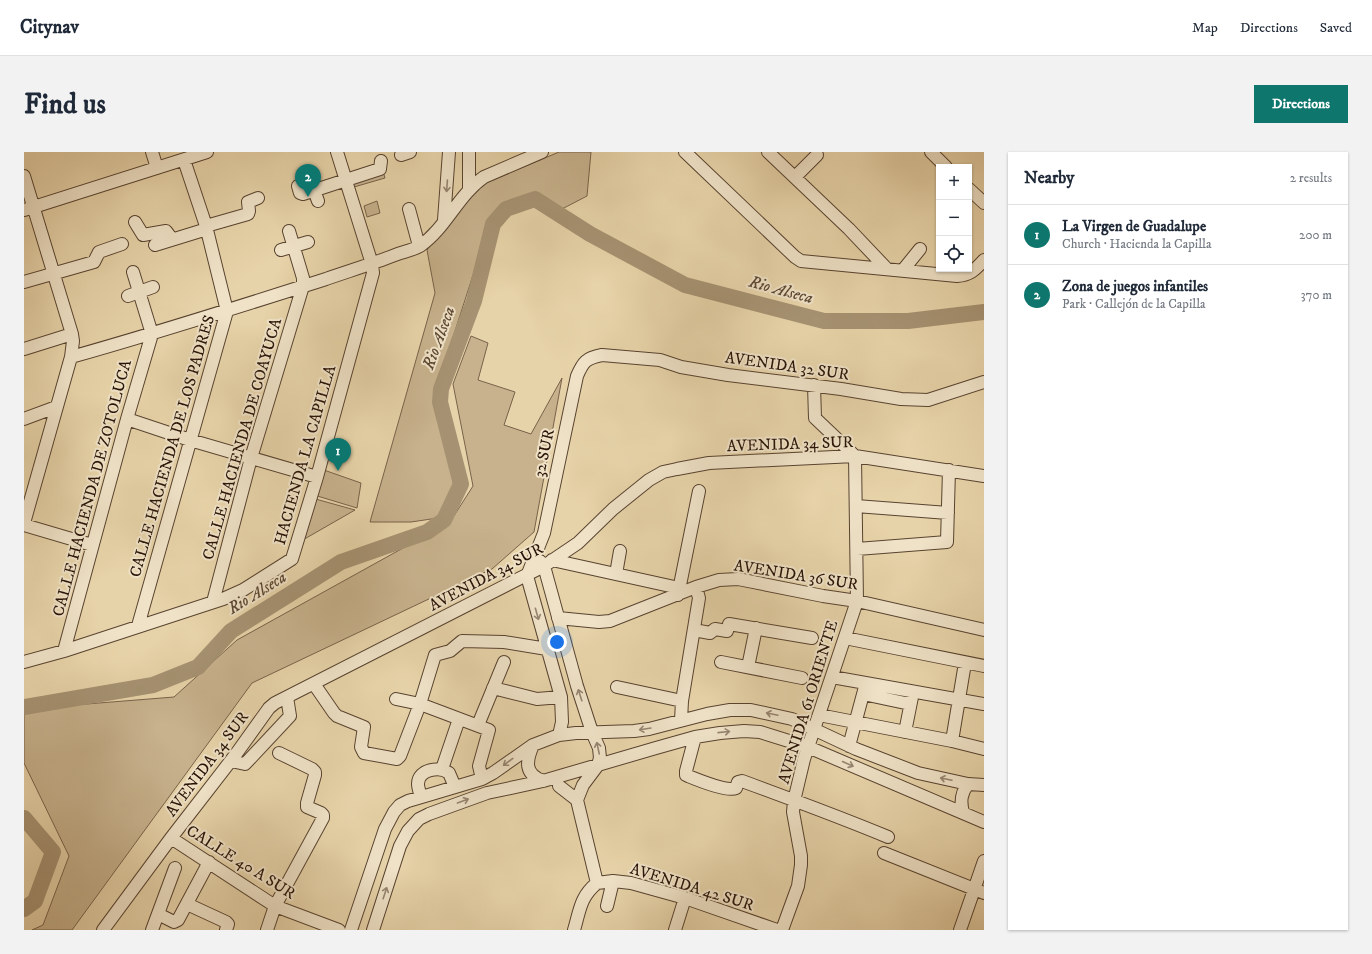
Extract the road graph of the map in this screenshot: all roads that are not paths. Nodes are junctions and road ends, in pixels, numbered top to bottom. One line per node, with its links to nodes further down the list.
1 (152, 152): 14 (street)
2 (207, 152): 11 (street)
3 (337, 152): 17 (street, HACIENDA LA CAPILLA)
4 (449, 152): 25 (street, one-way to 25)
5 (469, 152): 19 (street)
6 (542, 152): 19 (street)
7 (685, 152): 39 (street)
8 (768, 152): 16 (street)
9 (931, 152): 12 (street)
10 (818, 155): 16 (street)
11 (184, 160): 14 (street); 27 (street, CALLE HACIENDA DE LOS PADRES)
12 (943, 164)
13 (381, 165): 17 (street)
14 (157, 168): 23 (street)
15 (24, 176): 23 (street)
16 (796, 177): 39 (street)
17 (345, 180): 18 (street); 38 (street, HACIENDA LA CAPILLA)
18 (298, 186)
19 (469, 189): 25 (street)
20 (972, 192): 22 (street)
21 (258, 198): 27 (street)
22 (984, 203)
23 (29, 208): 42 (street)
24 (409, 209): 34 (street)
25 (444, 220): 34 (street)
26 (135, 222): 29 (street)
27 (206, 227): 29 (street); 47 (street, CALLE HACIENDA DE LOS PADRES)
28 (289, 231): 33 (street)
29 (172, 239): 32 (street)
30 (308, 242): 33 (street)
31 (122, 244): 42 (street)
32 (154, 245)
33 (293, 246): 36 (street); 44 (street)
34 (419, 246): 38 (street)
35 (920, 249): 40 (street)
36 (281, 250)
37 (984, 260): 40 (street)
38 (372, 264): 44 (street); 63 (street, HACIENDA LA CAPILLA)
39 (887, 269): 40 (street)
40 (903, 270)
41 (133, 272): 46 (street)
42 (54, 273): 43 (street); 48 (street)
43 (24, 282)
44 (303, 286): 47 (street); 60 (street, CALLE HACIENDA DE COAYUCA)
45 (153, 288): 46 (street)
46 (134, 294): 49 (street)
47 (227, 310): 49 (street); 58 (street, CALLE HACIENDA DE LOS PADRES)
48 (72, 334): 50 (street); 51 (street)
49 (152, 334): 51 (street); 57 (street, CALLE HACIENDA DE ZOTOLUCA)
50 (24, 349)
51 (71, 357): 55 (street)
52 (586, 360): 54 (street, AVENIDA 32 SUR); 72 (street, 32 SUR)
53 (984, 382): 54 (street, AVENIDA 32 SUR)
54 (814, 385): 59 (street)
55 (56, 407): 56 (street); 64 (street)
56 (24, 419)
57 (127, 419): 58 (street); 69 (street, CALLE HACIENDA DE ZOTOLUCA)
58 (190, 440): 60 (street); 81 (street, CALLE HACIENDA DE LOS PADRES)
59 (856, 456): 61 (street, AVENIDA 34 SUR); 66 (street, AVENIDA 61 ORIENTE); 73 (street, AVENIDA 34 SUR)
60 (251, 458): 63 (street); 79 (street, CALLE HACIENDA DE COAYUCA)
61 (948, 470): 62 (street, AVENIDA 34 SUR); 67 (street)
62 (984, 476)
63 (317, 477): 79 (street, HACIENDA LA CAPILLA)
64 (29, 490): 68 (street)
65 (699, 491): 77 (street)
66 (856, 506): 67 (street); 70 (street, AVENIDA 61 ORIENTE)
67 (948, 513): 70 (street)
68 (24, 524): 69 (street)
69 (92, 545): 88 (street, CALLE HACIENDA DE ZOTOLUCA)
70 (857, 548): 78 (street, AVENIDA 61 ORIENTE)
71 (620, 551): 74 (street)
72 (536, 554): 73 (street); 75 (street, 32 SUR)
73 (548, 563): 74 (street); 75 (street, AVENIDA 34 SUR); 80 (street)
74 (616, 574): 77 (street)
75 (527, 576): 87 (street, one-way to 87); 97 (street, AVENIDA 34 SUR)
76 (696, 587): 77 (street, AVENIDA 36 SUR); 78 (street, AVENIDA 36 SUR); 83 (street)
77 (678, 591): 80 (street, AVENIDA 36 SUR)
78 (857, 601): 84 (street, AVENIDA 36 SUR); 86 (street, AVENIDA 61 ORIENTE)
79 (213, 602): 81 (street, HACIENDA LA CAPILLA)
80 (558, 618): 115 (street, one-way to 80)
81 (138, 626): 88 (street, HACIENDA LA CAPILLA)
82 (756, 628): 83 (street); 85 (street); 94 (street)
83 (694, 630): 106 (street)
84 (984, 630)
85 (812, 638)
86 (845, 638): 92 (street); 95 (street, AVENIDA 61 ORIENTE)
87 (547, 649): 102 (street); 107 (street)
88 (64, 651): 89 (street, HACIENDA LA CAPILLA)
89 (24, 662)
90 (504, 662): 99 (street)
91 (721, 662): 94 (street)
92 (965, 663): 93 (street); 105 (street)
93 (984, 666)
94 (748, 667): 96 (street)
95 (832, 677): 100 (street); 109 (street, AVENIDA 61 ORIENTE)
96 (802, 678)
97 (314, 684): 101 (street, AVENIDA 34 SUR); 107 (street)
98 (617, 687): 106 (street)
99 (494, 688): 102 (street); 113 (street)
100 (865, 689): 103 (street); 112 (street)
101 (286, 697): 125 (street, AVENIDA 34 SUR); 125 (street)
102 (561, 697): 117 (street)
103 (911, 698): 105 (street); 116 (street)
104 (396, 699): 107 (street)
105 (958, 700): 108 (street); 119 (street)
106 (682, 701): 111 (street)
107 (420, 704): 110 (street)
108 (984, 704)
109 (819, 715): 112 (street); 114 (street, AVENIDA 61 ORIENTE)
110 (459, 719): 113 (street); 127 (street)
111 (681, 720): 114 (street, one-way to 111); 115 (street, one-way to 115)
112 (856, 722): 116 (street); 121 (street)
113 (484, 728): 128 (street)
114 (814, 729): 121 (street); 122 (street, AVENIDA 61 ORIENTE)
115 (592, 732): 117 (street); 126 (street, one-way to 115)
116 (905, 732): 119 (street)
117 (559, 735): 120 (street)
118 (695, 737): 122 (street, one-way to 122); 126 (street); 136 (street)
119 (952, 740): 123 (street)
120 (533, 745): 128 (street, one-way to 128); 129 (street)
121 (849, 746): 130 (street, one-way to 121)
122 (808, 747): 136 (street, AVENIDA 61 ORIENTE); 137 (street, one-way to 137)
123 (984, 749)
124 (279, 753): 150 (street)
125 (231, 762): 140 (street, AVENIDA 34 SUR)
126 (598, 765): 129 (street); 135 (street)
127 (442, 769): 133 (street); 134 (street)
128 (482, 779): 133 (street)
129 (543, 780): 159 (street, one-way to 129)
130 (968, 784): 131 (street); 137 (street)
131 (984, 785)
132 (559, 786): 135 (street)
133 (455, 787): 134 (street)
134 (421, 797): 158 (street)
135 (577, 800): 146 (street)
136 (794, 801): 139 (street); 163 (street, AVENIDA 61 ORIENTE)
137 (963, 812): 138 (street)
138 (984, 822)
139 (888, 837)
140 (171, 838): 143 (street, CALLE 40 A SUR); 153 (street, AVENIDA 34 SUR)
141 (884, 853): 147 (street)
142 (984, 861): 147 (street)
143 (209, 862): 149 (street); 150 (street, CALLE 40 A SUR)
144 (175, 868): 152 (street)
145 (613, 881): 146 (street, AVENIDA 42 SUR); 148 (street, AVENIDA 42 SUR); 151 (street)
146 (597, 883): 160 (street)
147 (979, 890): 164 (street)
148 (685, 898): 161 (street); 162 (street, AVENIDA 42 SUR)
149 (187, 904): 152 (street); 155 (street)
150 (275, 906): 156 (street); 157 (street, CALLE 40 A SUR)
151 (607, 906)
152 (158, 914): 154 (street)
153 (103, 930)
154 (152, 930)
155 (226, 930)
156 (267, 930)
157 (339, 930)
158 (351, 930)
159 (373, 930)
160 (574, 930)
161 (675, 930)
162 (777, 930)
163 (782, 930)
164 (960, 930)

